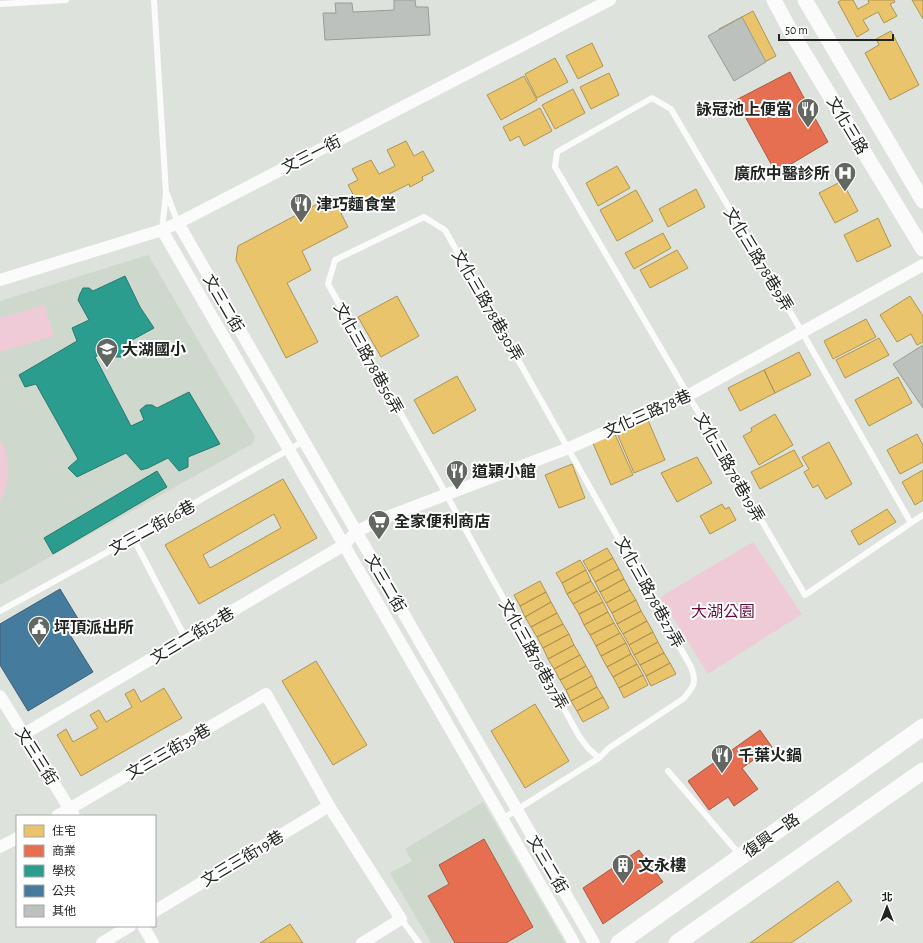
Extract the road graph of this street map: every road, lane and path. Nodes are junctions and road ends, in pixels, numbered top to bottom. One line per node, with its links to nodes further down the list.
1 (66, 0): 6 (lane)
2 (154, 0): 8 (lane)
3 (610, 0): 10 (street, 文三一街)
4 (774, 0): 13 (street, 文化三路)
5 (805, 0): 9 (street, 文化三路)
6 (0, 4)
7 (557, 152): 16 (lane, 文化三路78巷9弄); 17 (lane, 文化三路78巷19弄)
8 (166, 193): 10 (lane); 11 (lane)
9 (923, 201)
10 (178, 223): 11 (street, 文三一街); 18 (street, 文三二街)
11 (162, 230): 15 (street, 文三一街); 20 (street, 文三二街)
12 (377, 240): 19 (lane, 文化三路78巷30弄); 21 (lane, 文化三路78巷56弄)
13 (923, 249)
14 (923, 265): 16 (street, 文化三路78巷)
15 (0, 280)
16 (802, 332): 17 (street, 文化三路78巷); 23 (lane, 文化三路78巷9弄)
17 (689, 395): 19 (street, 文化三路78巷); 23 (lane, 文化三路78巷19弄)
18 (304, 441): 20 (lane, 文三二街66巷); 24 (street, 文三二街)
19 (569, 448): 21 (street, 文化三路78巷); 32 (lane, 文化三路78巷27弄)
20 (289, 450): 25 (lane, 文三二街66巷); 26 (street, 文三二街)
21 (446, 494): 24 (street, 文化三路78巷); 32 (lane, 文化三路78巷37弄)
22 (923, 515): 23 (lane, 文化三路78巷19弄)
23 (911, 523)
24 (356, 532): 26 (street, 文三二街52巷); 36 (street, 文三二街)
25 (133, 538): 27 (lane, 文三二街66巷); 28 (lane)
26 (344, 545): 28 (street, 文三二街52巷); 39 (street, 文三二街)
27 (0, 611)
28 (186, 639): 31 (street, 文三二街52巷)
29 (0, 696): 31 (street, 文三三街)
30 (923, 727): 42 (main road, 復興一路)
31 (24, 734): 37 (street, 文三三街)
32 (599, 758): 36 (lane)
33 (923, 770): 54 (main road)
34 (668, 771): 42 (lane)
35 (329, 806): 37 (street, 文三三街39巷); 43 (street, 文三三街19巷); 44 (street)
36 (517, 810): 39 (lane); 52 (street, 文三二街)
37 (72, 812): 38 (street, 文三三街39巷)
38 (61, 815)
39 (502, 819): 51 (street, 文三二街)
40 (16, 839): 41 (street)
41 (0, 847)
42 (741, 856): 53 (main road, 復興一路)
43 (156, 910)
44 (401, 919): 49 (street); 50 (lane)
45 (128, 927): 47 (street)
46 (144, 927): 48 (street)
47 (102, 943)
48 (153, 943)
49 (362, 943)
50 (419, 943)
51 (574, 943)
52 (594, 943)
53 (619, 943)
54 (677, 943)

